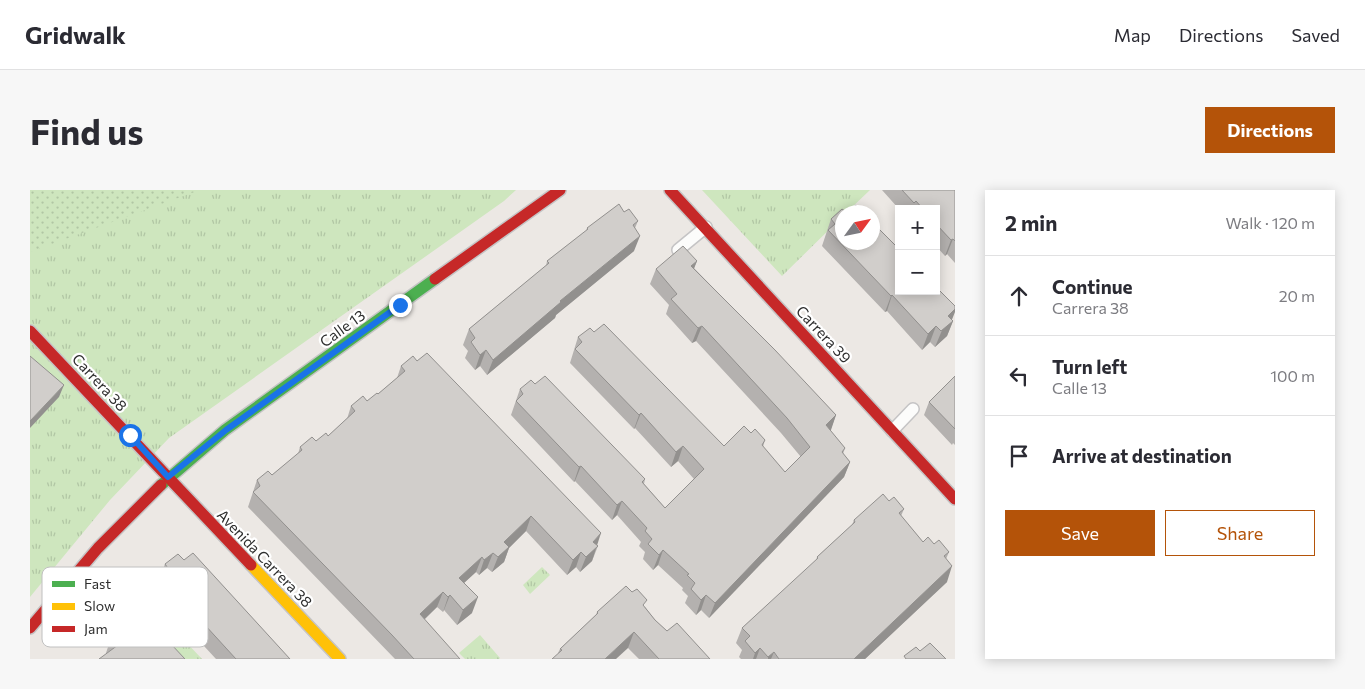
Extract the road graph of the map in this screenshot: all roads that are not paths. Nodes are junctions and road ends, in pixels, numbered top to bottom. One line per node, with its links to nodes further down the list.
1 (560, 190): 8 (street, Calle 13)
2 (670, 190): 3 (street, Carrera 39)
3 (706, 227): 4 (lane); 7 (street, Carrera 39)
4 (678, 250)
5 (30, 330): 8 (street, Carrera 38)
6 (913, 409): 7 (lane)
7 (892, 431): 9 (street, Carrera 39)
8 (168, 477): 10 (street, Calle 13); 13 (street, Avenida Carrera 38)
9 (955, 499)
10 (80, 567)
11 (42, 613): 12 (street, Calle 13)
12 (30, 628)
13 (340, 659)

